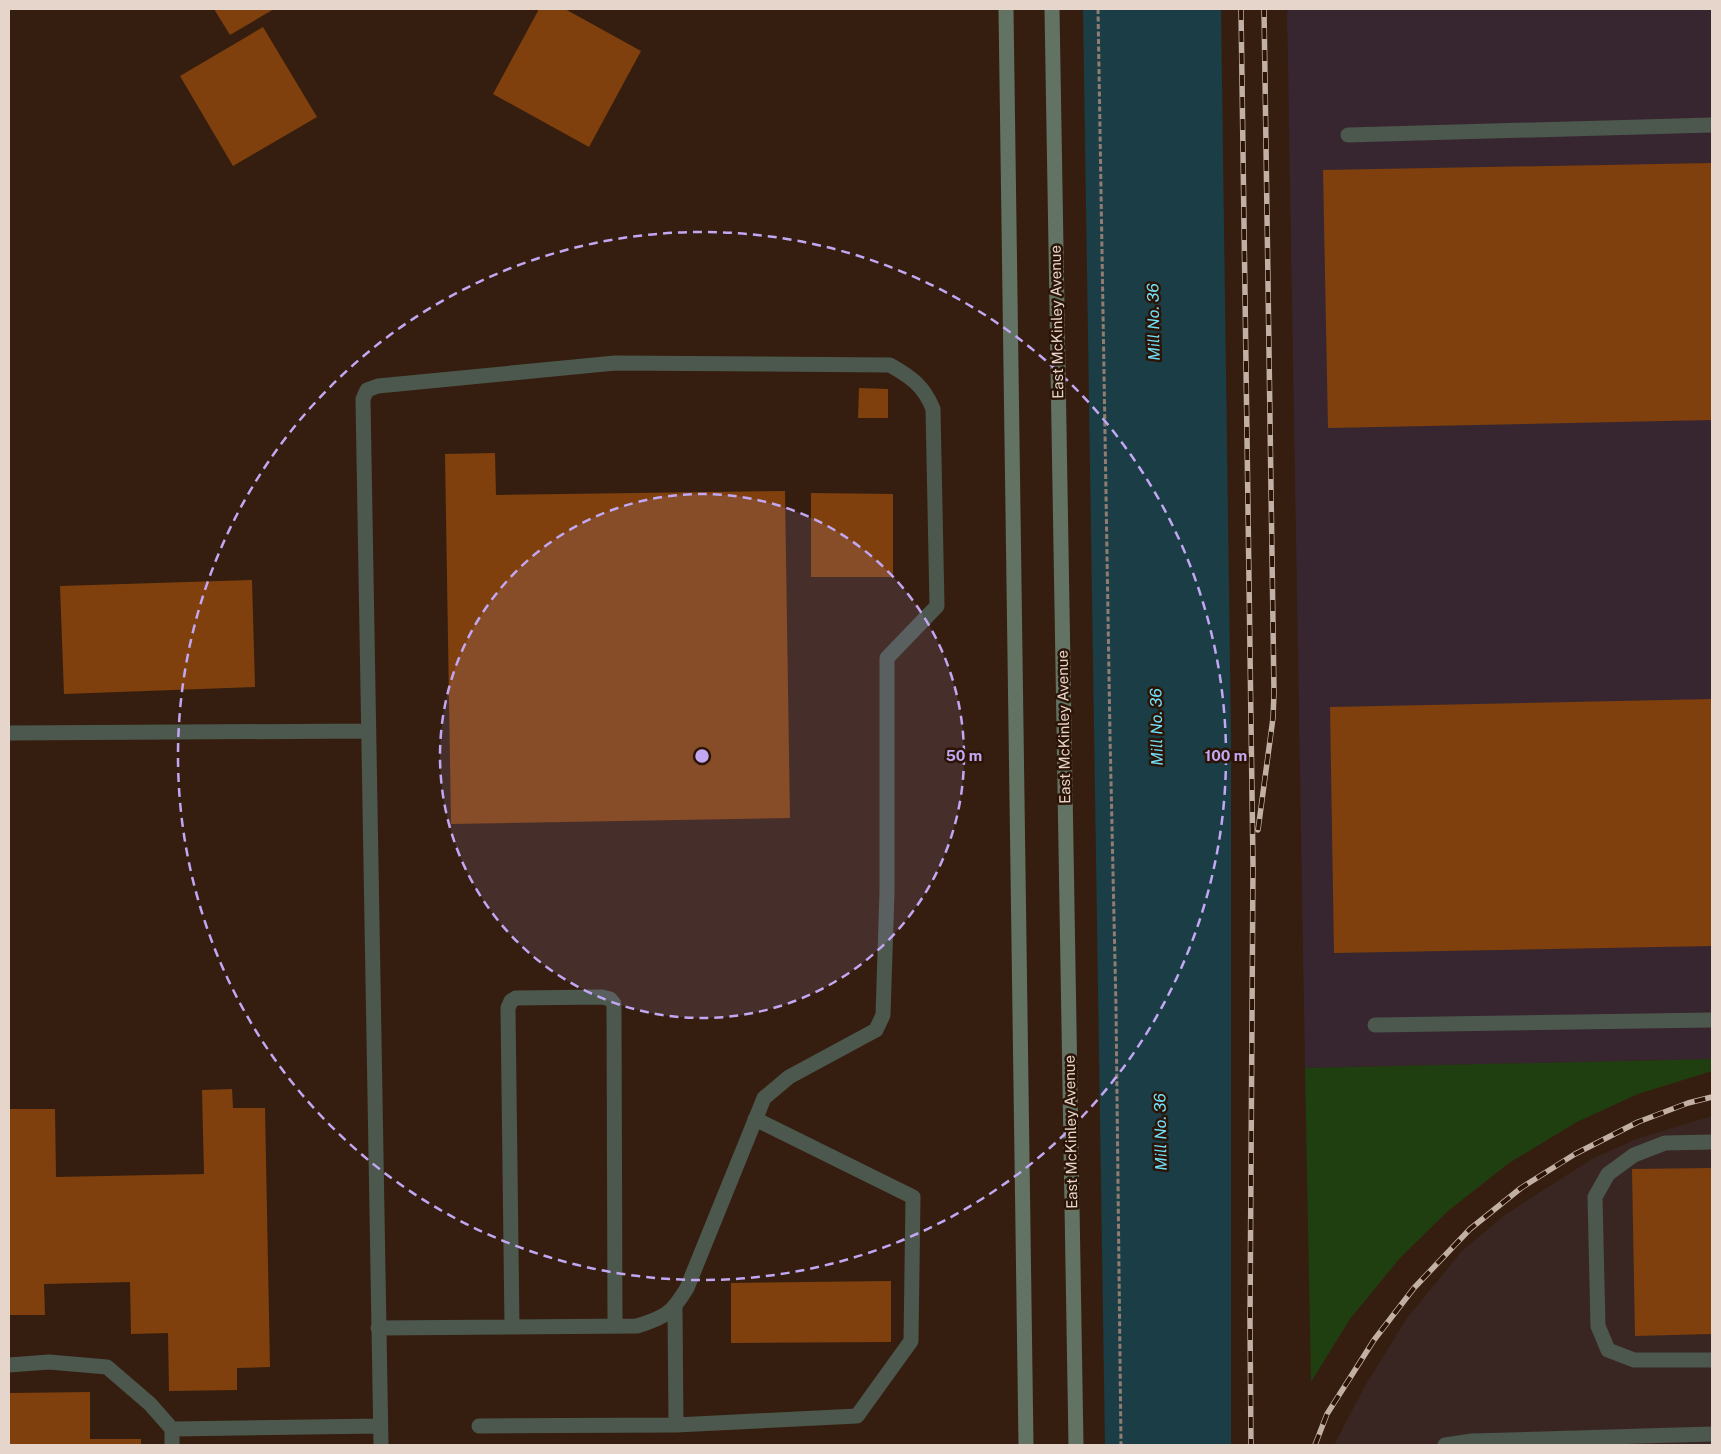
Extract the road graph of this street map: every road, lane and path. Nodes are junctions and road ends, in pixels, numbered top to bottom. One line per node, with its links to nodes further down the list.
1 (1006, 9): 25 (main road)
2 (1052, 9): 26 (main road, East McKinley Avenue)
3 (1098, 9): 27 (path)
4 (1712, 125): 5 (lane)
5 (1348, 135)
6 (368, 731): 7 (lane); 10 (lane); 15 (lane)
7 (9, 733)
8 (1712, 1020): 9 (lane)
9 (1375, 1025)
10 (755, 1119): 12 (lane); 18 (lane)
11 (1712, 1142): 16 (lane)
12 (675, 1308): 13 (lane); 18 (lane)
13 (615, 1326): 14 (lane); 14 (lane)
14 (512, 1327): 15 (lane)
15 (378, 1328): 19 (lane)
16 (1712, 1360)
17 (9, 1365): 21 (lane)
18 (676, 1425): 20 (lane)
19 (380, 1426): 21 (lane); 24 (lane)
20 (479, 1426)
21 (172, 1429): 23 (lane)
22 (1712, 1434): 28 (lane)
23 (172, 1445)
24 (380, 1445)
25 (1026, 1445)
26 (1076, 1445)
27 (1121, 1445)
28 (1446, 1445)

